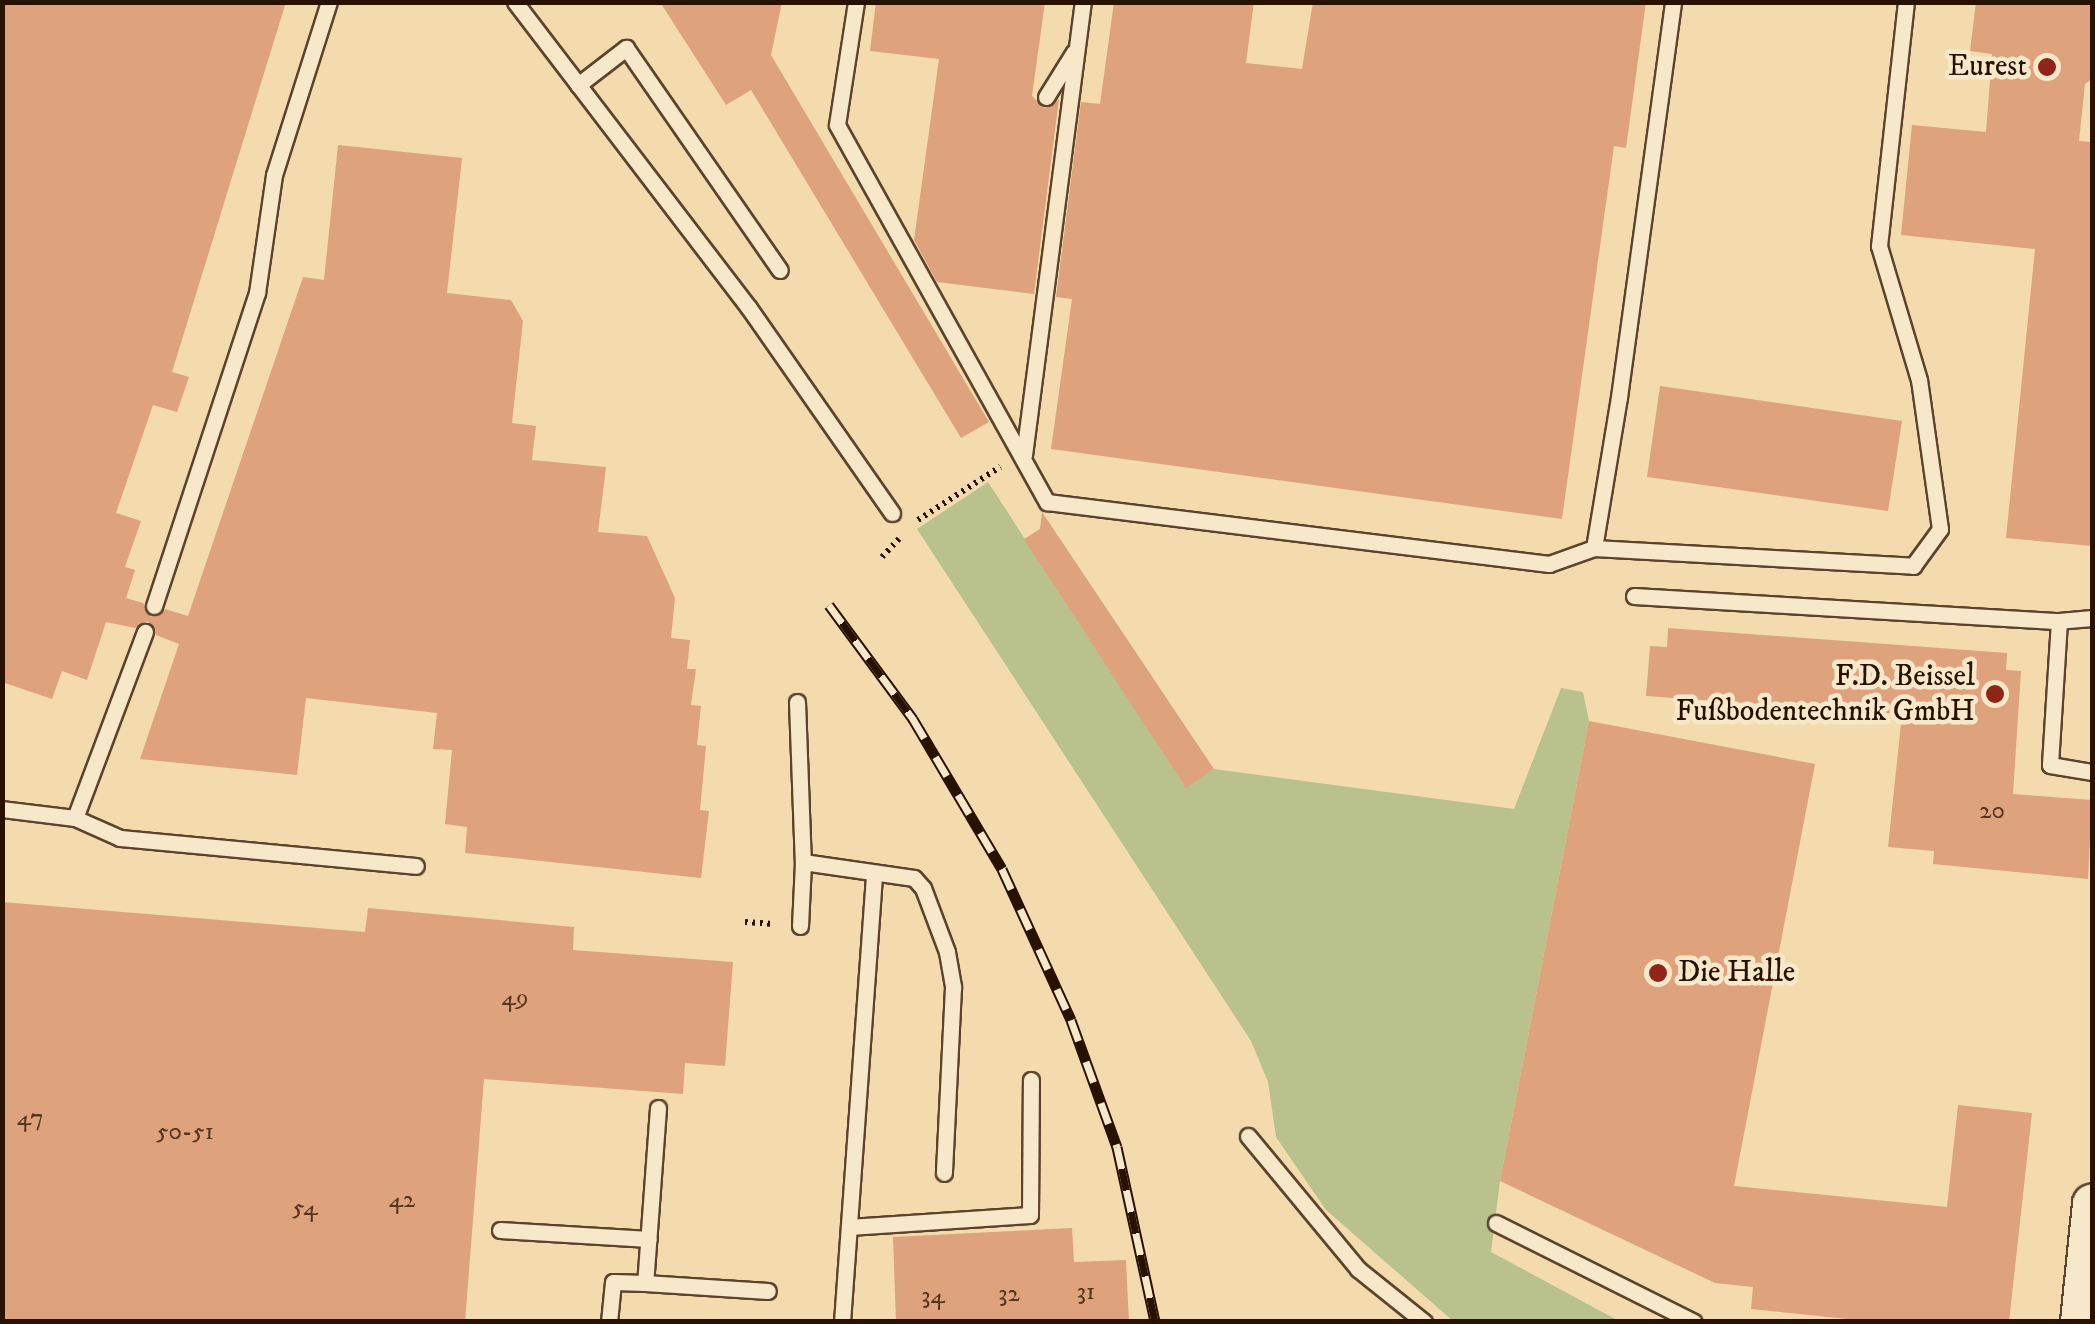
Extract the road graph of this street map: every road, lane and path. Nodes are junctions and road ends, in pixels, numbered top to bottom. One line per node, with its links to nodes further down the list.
1 (329, 2): 17 (lane)
2 (514, 2): 8 (lane)
3 (856, 2): 11 (lane)
4 (1082, 2): 7 (lane)
5 (1673, 2): 15 (lane)
6 (1906, 2): 15 (lane)
7 (1076, 49): 9 (lane); 11 (lane)
8 (578, 85): 10 (lane); 13 (lane)
9 (1046, 98)
10 (780, 270)
11 (1024, 456): 15 (lane)
12 (983, 475): 14 (path)
13 (892, 513)
14 (913, 522)
15 (1594, 548)
16 (1634, 596): 19 (lane)
17 (154, 606)
18 (2092, 618): 19 (lane)
19 (2060, 621): 22 (lane)
20 (145, 632): 24 (lane)
21 (797, 702): 25 (lane)
22 (2092, 772)
23 (2, 809): 24 (lane)
24 (75, 818): 26 (lane)
25 (803, 862): 27 (lane); 28 (lane)
26 (416, 866)
27 (874, 872): 32 (lane); 35 (lane)
28 (800, 926)
29 (1030, 1080): 35 (lane)
30 (658, 1108): 37 (lane)
31 (1248, 1136): 42 (lane)
32 (944, 1173)
33 (2092, 1204): 44 (street)
34 (1496, 1223): 43 (lane)
35 (849, 1227): 41 (lane)
36 (500, 1230): 37 (lane)
37 (649, 1238): 38 (lane)
38 (645, 1283): 39 (lane); 40 (lane)
39 (768, 1291)
40 (609, 1322)
41 (842, 1322)
42 (1424, 1322)
43 (1694, 1322)
44 (2080, 1322)

